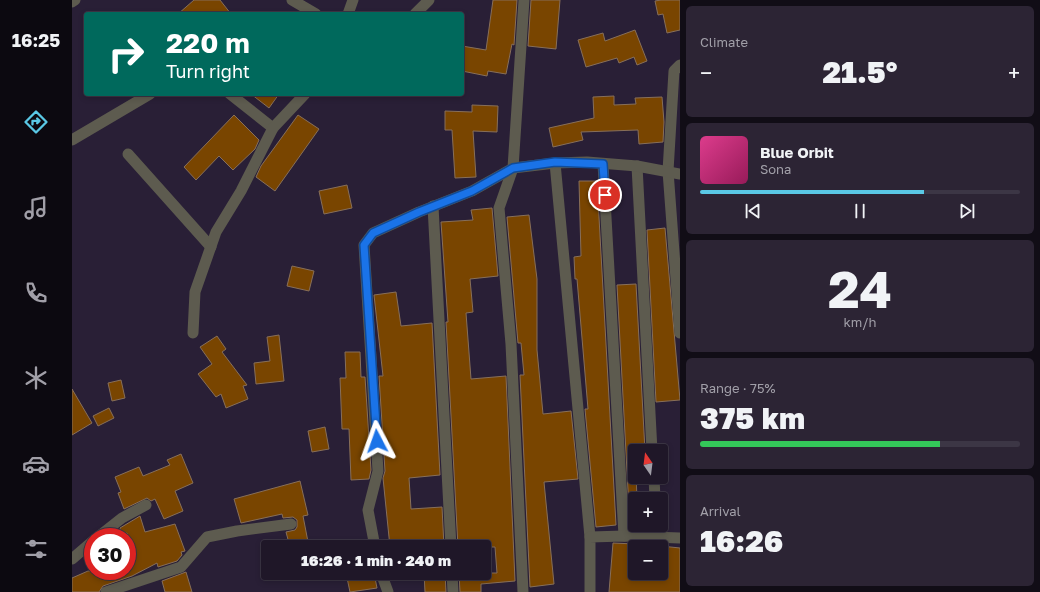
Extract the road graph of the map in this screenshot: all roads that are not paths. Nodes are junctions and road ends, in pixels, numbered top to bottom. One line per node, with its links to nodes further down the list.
1 (75, 0): 6 (street)
2 (292, 0): 7 (street)
3 (353, 0): 8 (street)
4 (429, 0): 9 (street)
5 (524, 0): 20 (street)
6 (72, 2)
7 (313, 12)
8 (349, 12)
9 (417, 12)
10 (680, 65): 21 (street)
11 (147, 96): 15 (street)
12 (233, 96): 14 (street)
13 (303, 96): 14 (street)
14 (273, 128): 24 (street)
15 (72, 140)
16 (128, 154): 24 (street)
17 (555, 162): 18 (street); 20 (street); 33 (street)
18 (603, 164): 19 (street); 32 (street)
19 (636, 166): 21 (street); 27 (street)
20 (513, 168): 23 (street); 45 (street)
21 (668, 171): 22 (street); 26 (street)
22 (680, 174)
23 (433, 206): 36 (street); 37 (street)
24 (211, 247): 25 (street)
25 (193, 333)
26 (680, 333)
27 (652, 444)
28 (146, 505): 30 (street)
29 (291, 524): 42 (street)
30 (109, 528)
31 (657, 532): 34 (street)
32 (624, 536): 33 (street); 34 (street)
33 (590, 537): 46 (street)
34 (657, 538): 35 (street)
35 (680, 538)
36 (374, 540)
37 (451, 540)
38 (84, 549): 39 (street)
39 (72, 559)
40 (384, 580): 43 (street)
41 (452, 580): 44 (street)
42 (106, 592)
43 (388, 592)
44 (453, 592)
45 (523, 592)
46 (590, 592)

